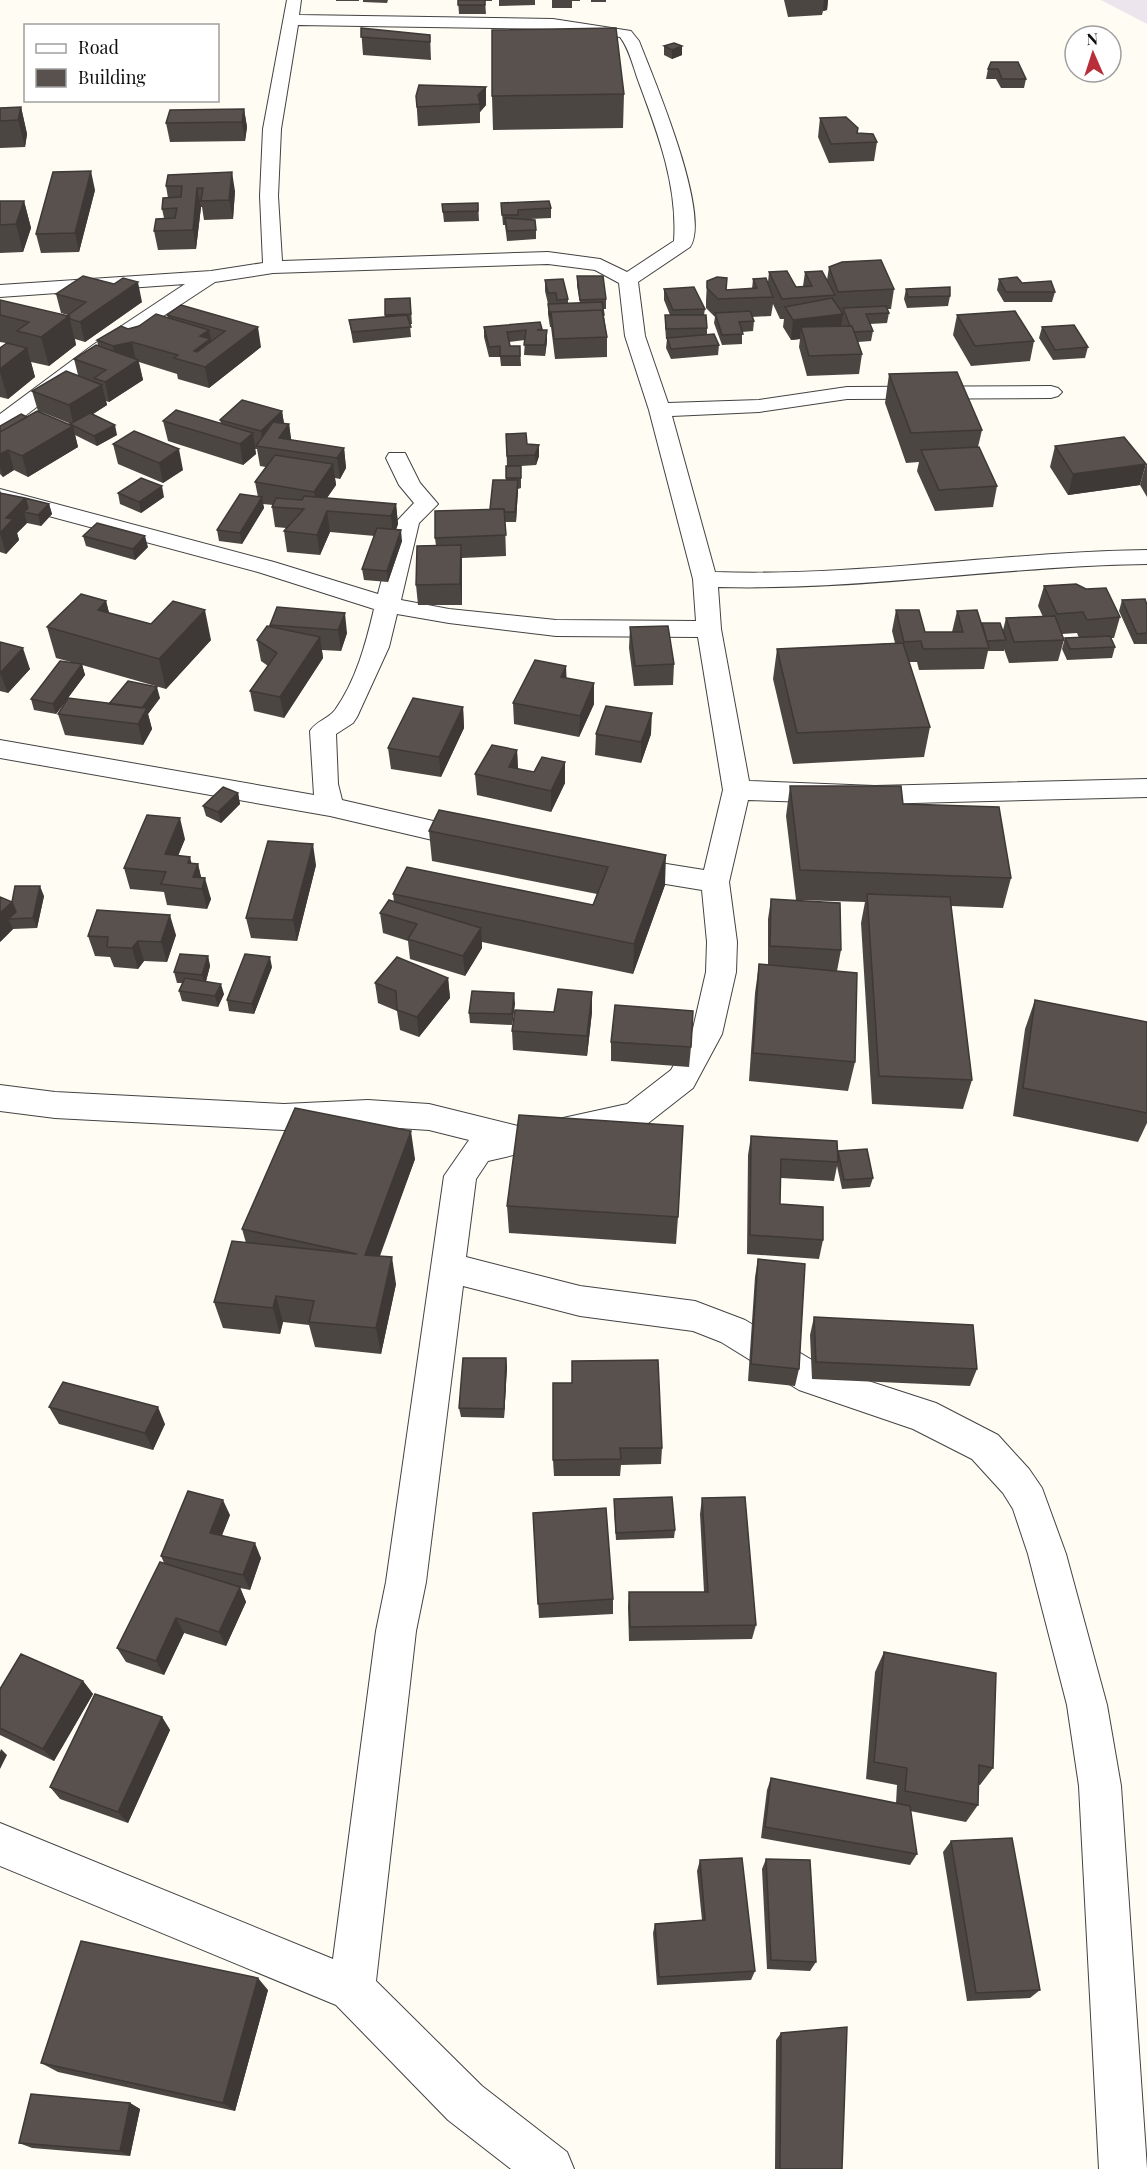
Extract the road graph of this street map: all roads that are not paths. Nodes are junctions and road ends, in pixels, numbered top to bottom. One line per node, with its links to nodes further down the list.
1 (293, 10): 2 (street); 4 (street)
2 (273, 267): 3 (street); 4 (street)
3 (211, 277): 5 (street); 8 (street)
4 (628, 280): 7 (street)
5 (0, 291)
6 (1051, 392): 7 (street)
7 (660, 410): 12 (street)
8 (0, 424)
9 (398, 458): 13 (street)
10 (0, 496): 13 (street)
11 (1147, 557): 12 (street)
12 (705, 579): 14 (street)
13 (387, 605): 14 (street); 18 (street)
14 (709, 629): 17 (street)
15 (0, 749): 18 (street)
16 (1147, 788): 17 (street)
17 (736, 790): 21 (street)
18 (330, 807): 19 (street)
19 (498, 845)
20 (601, 864): 21 (street)
21 (715, 882): 23 (street)
22 (0, 1098): 23 (street)
23 (522, 1139): 24 (street)
24 (448, 1267): 26 (street); 28 (street)
25 (0, 1844): 26 (street)
26 (352, 1989): 27 (street)
27 (550, 2169)
28 (1123, 2169)

